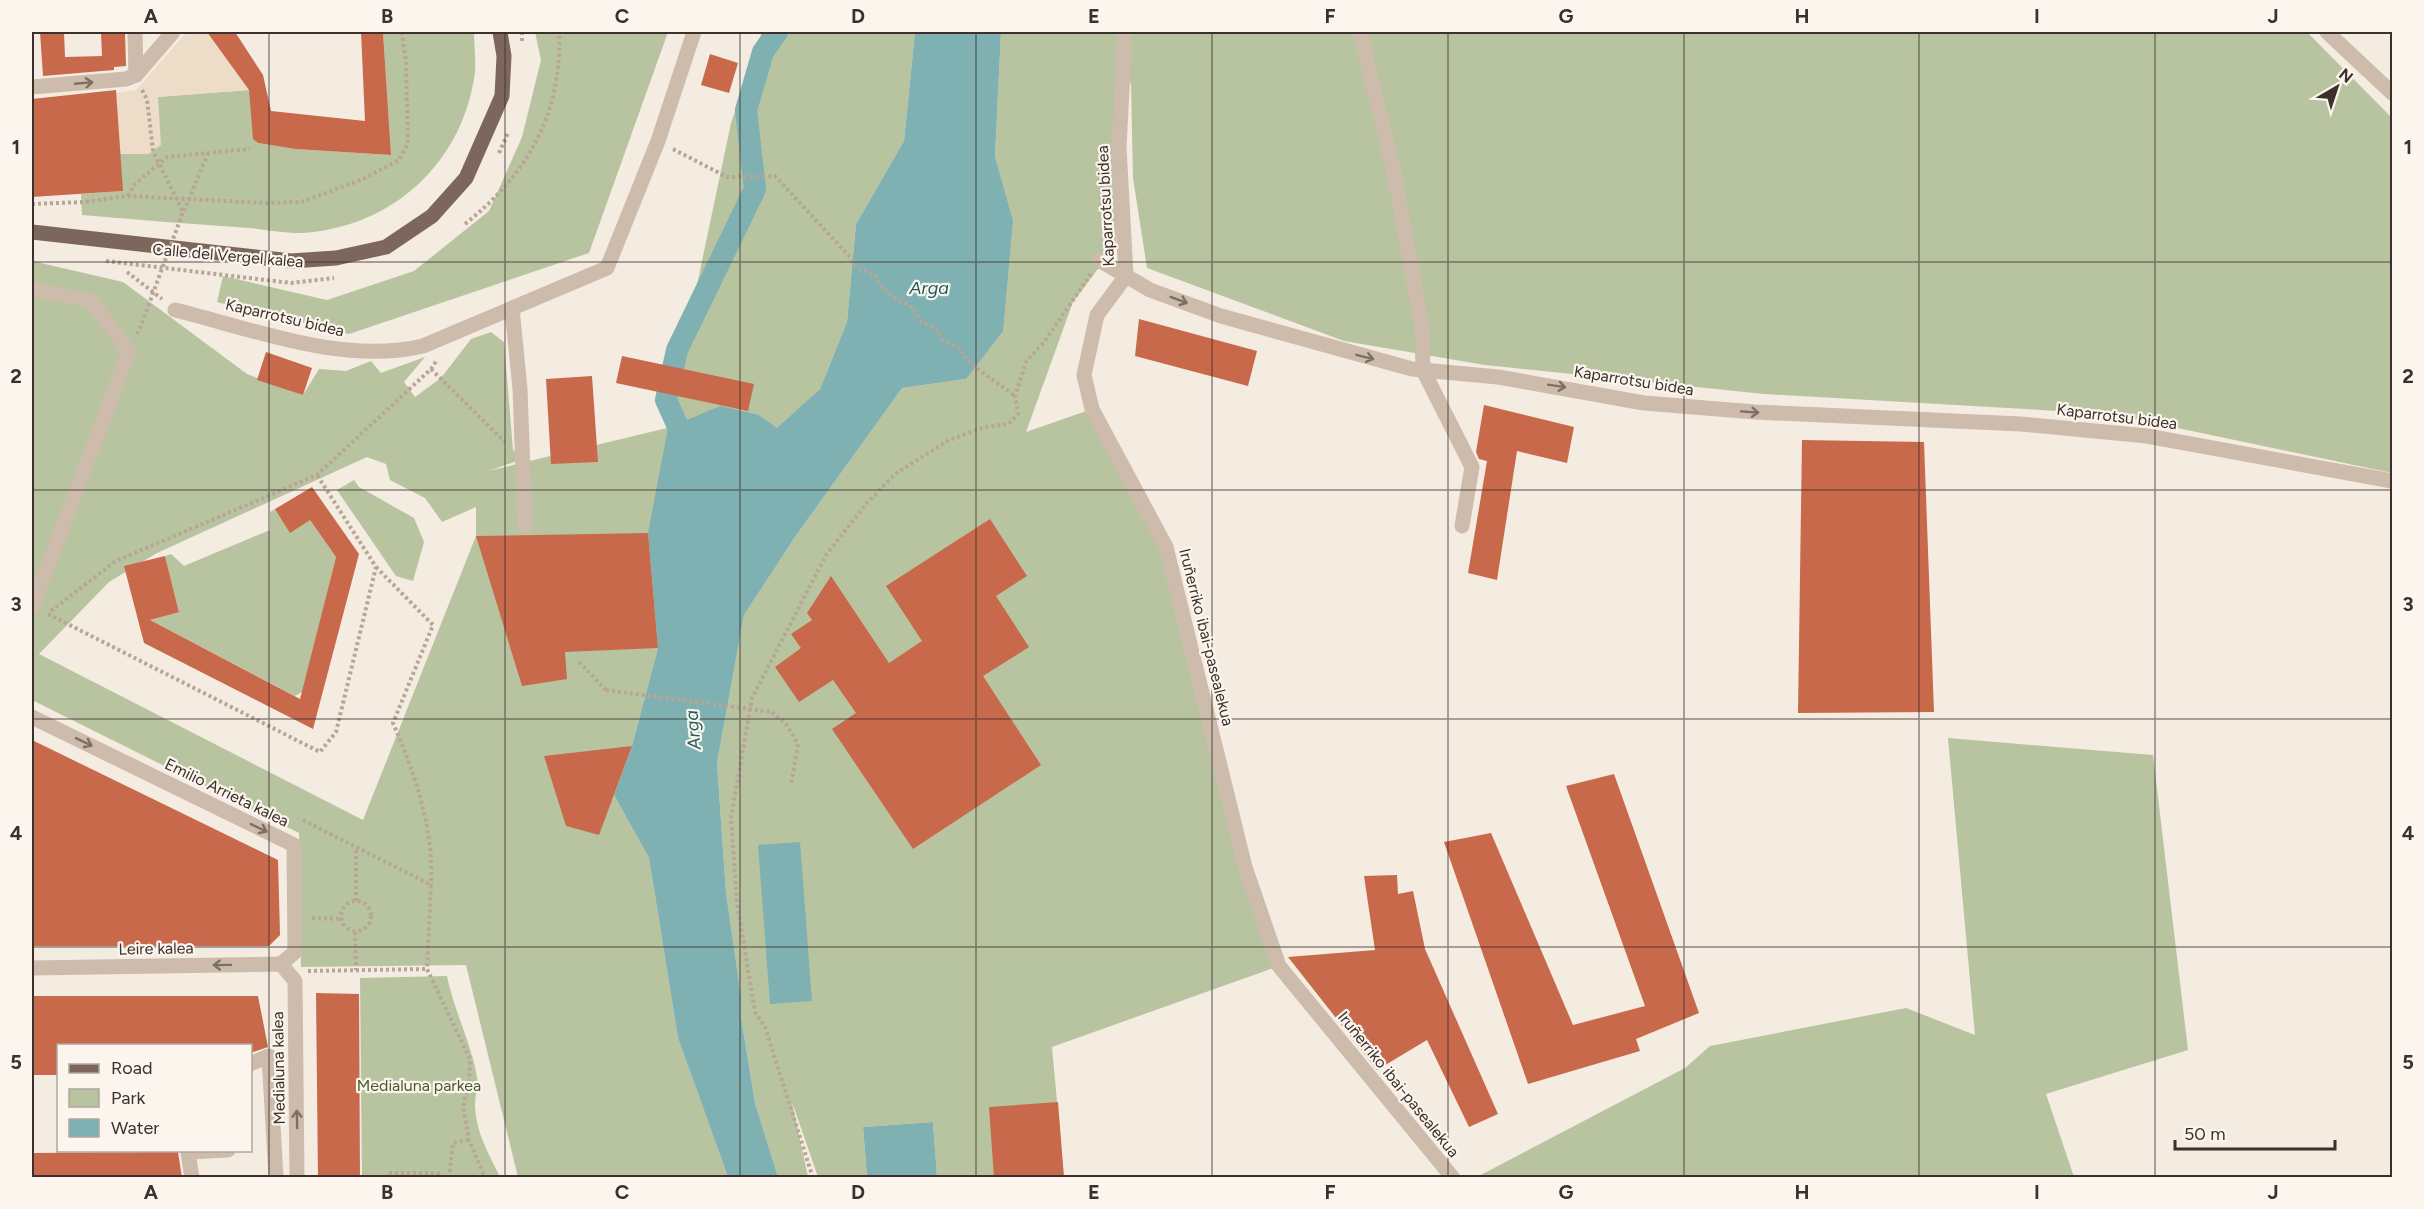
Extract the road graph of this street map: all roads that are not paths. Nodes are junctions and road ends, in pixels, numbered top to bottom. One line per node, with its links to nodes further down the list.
1 (135, 32): 8 (street)
2 (173, 32): 8 (street)
3 (500, 32): 11 (main road, Calle del Vergel kalea)
4 (694, 32): 15 (street, Kaparrotsu bidea)
5 (1125, 32): 13 (street, Kaparrotsu bidea)
6 (1360, 32): 17 (street)
7 (2327, 32): 10 (street)
8 (136, 75): 9 (street, one-way to 8)
9 (32, 87)
10 (2392, 93)
11 (32, 232)
12 (1099, 260): 13 (street)
13 (1126, 276): 17 (street, Kaparrotsu bidea, one-way to 17); 30 (street, Iruñerriko ibai-pasealekua)
14 (32, 288): 21 (street)
15 (512, 308): 16 (street, Kaparrotsu bidea); 20 (street)
16 (175, 309)
17 (1423, 370): 18 (street, Kaparrotsu bidea, one-way to 18); 19 (street)
18 (2392, 481)
19 (1462, 525)
20 (525, 526)
21 (35, 614)
22 (32, 717): 23 (street, Emilio Arrieta kalea, one-way to 23)
23 (281, 964): 24 (street, Leire kalea, one-way to 24); 29 (street, Medialuna kalea, one-way to 23)
24 (32, 968)
25 (252, 1063): 28 (street)
26 (188, 1152): 27 (street)
27 (192, 1178)
28 (276, 1178)
29 (297, 1178)
30 (1452, 1178)

